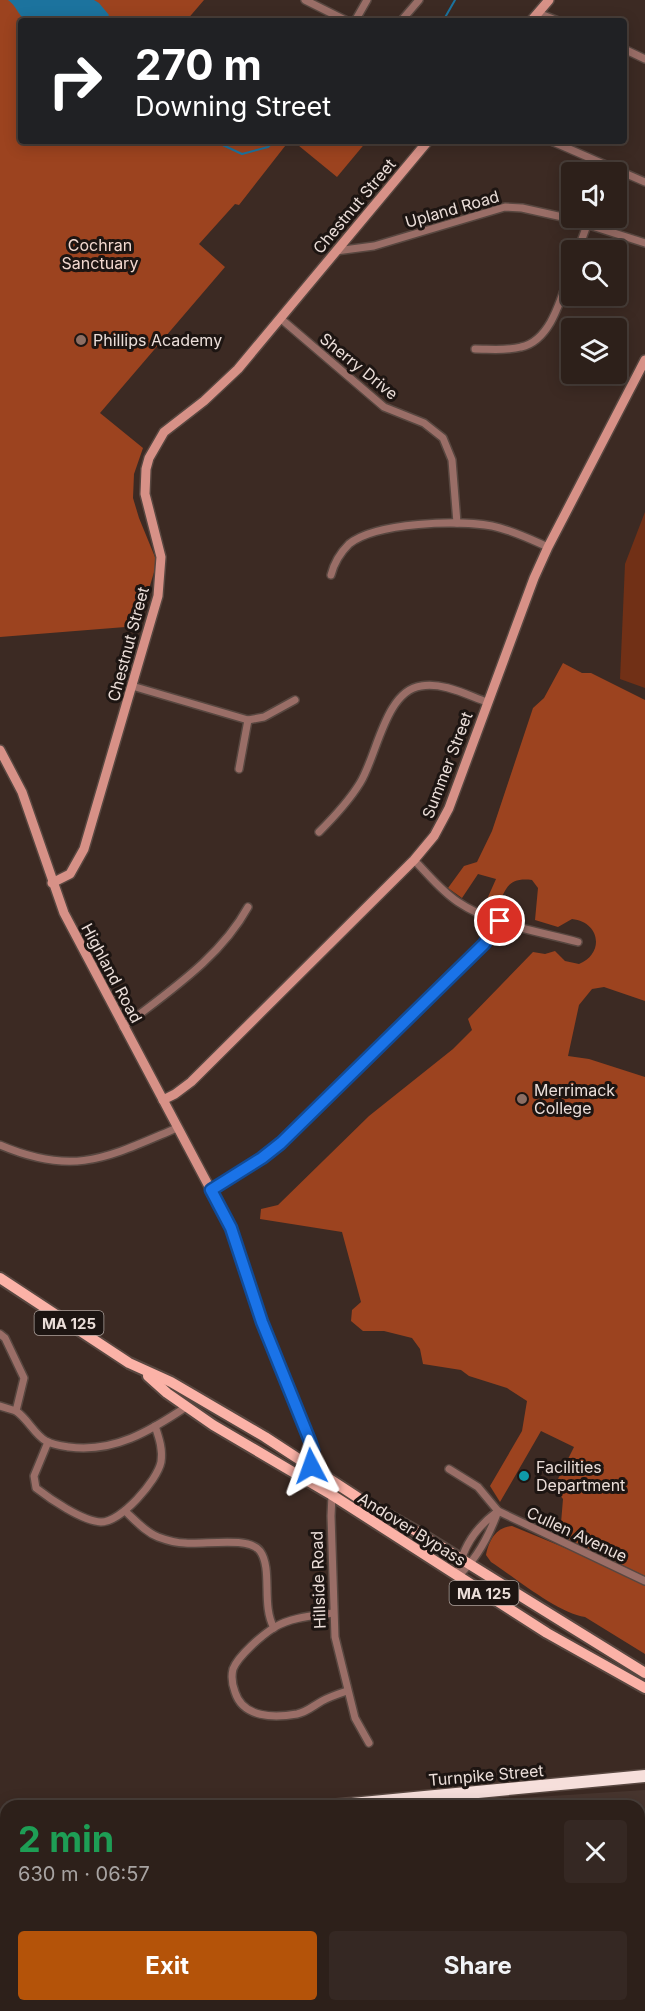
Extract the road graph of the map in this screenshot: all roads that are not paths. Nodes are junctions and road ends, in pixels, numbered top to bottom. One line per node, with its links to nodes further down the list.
1 (305, 0): 6 (street)
2 (367, 0): 7 (street)
3 (419, 0): 8 (street)
4 (549, 0): 5 (street)
5 (538, 12): 9 (street); 10 (street)
6 (341, 18)
7 (357, 18)
8 (404, 18)
9 (533, 18)
10 (551, 18)
11 (627, 51): 12 (street)
12 (645, 58)
13 (425, 144): 19 (street, Chestnut Street)
14 (558, 144): 15 (street)
15 (645, 182)
16 (561, 217): 19 (street, Upland Road)
17 (597, 228): 18 (street, Upland Road)
18 (645, 243)
19 (336, 251): 21 (street, Chestnut Street)
20 (561, 297): 22 (street)
21 (280, 318): 24 (street, Sherry Drive); 27 (street, Chestnut Street)
22 (475, 349)
23 (645, 360): 25 (street, Summer Street)
24 (457, 523): 25 (street); 26 (street)
25 (548, 547): 29 (street, Summer Street)
26 (331, 575)
27 (132, 686): 30 (street); 35 (street, Chestnut Street)
28 (295, 700): 30 (street)
29 (488, 702): 33 (street); 34 (street, Summer Street)
30 (249, 720): 32 (street)
31 (0, 750): 35 (street, Highland Road)
32 (239, 769)
33 (319, 832)
34 (414, 860): 37 (street); 40 (street, Summer Street)
35 (52, 883): 39 (street, Highland Road)
36 (249, 907): 39 (street)
37 (500, 921): 38 (street); 43 (street)
38 (578, 942)
39 (123, 1028): 40 (street, Highland Road)
40 (163, 1100): 41 (street, Highland Road)
41 (177, 1128): 42 (street); 43 (street, Highland Road)
42 (0, 1145)
43 (211, 1190): 52 (street, Highland Road)
44 (0, 1278): 46 (main road, Andover Bypass / MA 125)
45 (0, 1334): 49 (street)
46 (138, 1368): 48 (main road, Andover Bypass / MA 125); 52 (main road, Andover Bypass / MA 125)
47 (0, 1406): 49 (street)
48 (186, 1407): 50 (street); 54 (main road, Andover Bypass / MA 125)
49 (16, 1411): 51 (street)
50 (155, 1426): 51 (street); 57 (street)
51 (48, 1442): 57 (street)
52 (311, 1466): 54 (street); 55 (main road, Andover Bypass / MA 125)
53 (449, 1469): 58 (street)
54 (305, 1479): 56 (main road, Andover Bypass / MA 125)
55 (336, 1483): 56 (street, Hillside Road); 59 (main road, Andover Bypass / MA 125)
56 (332, 1496): 61 (main road, Andover Bypass / MA 125); 63 (street, Hillside Road)
57 (125, 1511): 64 (street)
58 (498, 1511): 59 (street); 60 (street); 62 (street, Cullen Avenue)
59 (460, 1558): 60 (main road, Andover Bypass / MA 125); 61 (street)
60 (470, 1565): 61 (street); 65 (main road, Andover Bypass / MA 125)
61 (458, 1576): 66 (main road, Andover Bypass / MA 125)
62 (645, 1581)
63 (333, 1612): 64 (street); 67 (street, Hillside Road)
64 (274, 1628): 67 (street)
65 (645, 1673)
66 (645, 1688)
67 (347, 1691): 68 (street, Hillside Road)
68 (369, 1743)
69 (645, 1776): 70 (highway, Turnpike Street)
70 (417, 1800)

